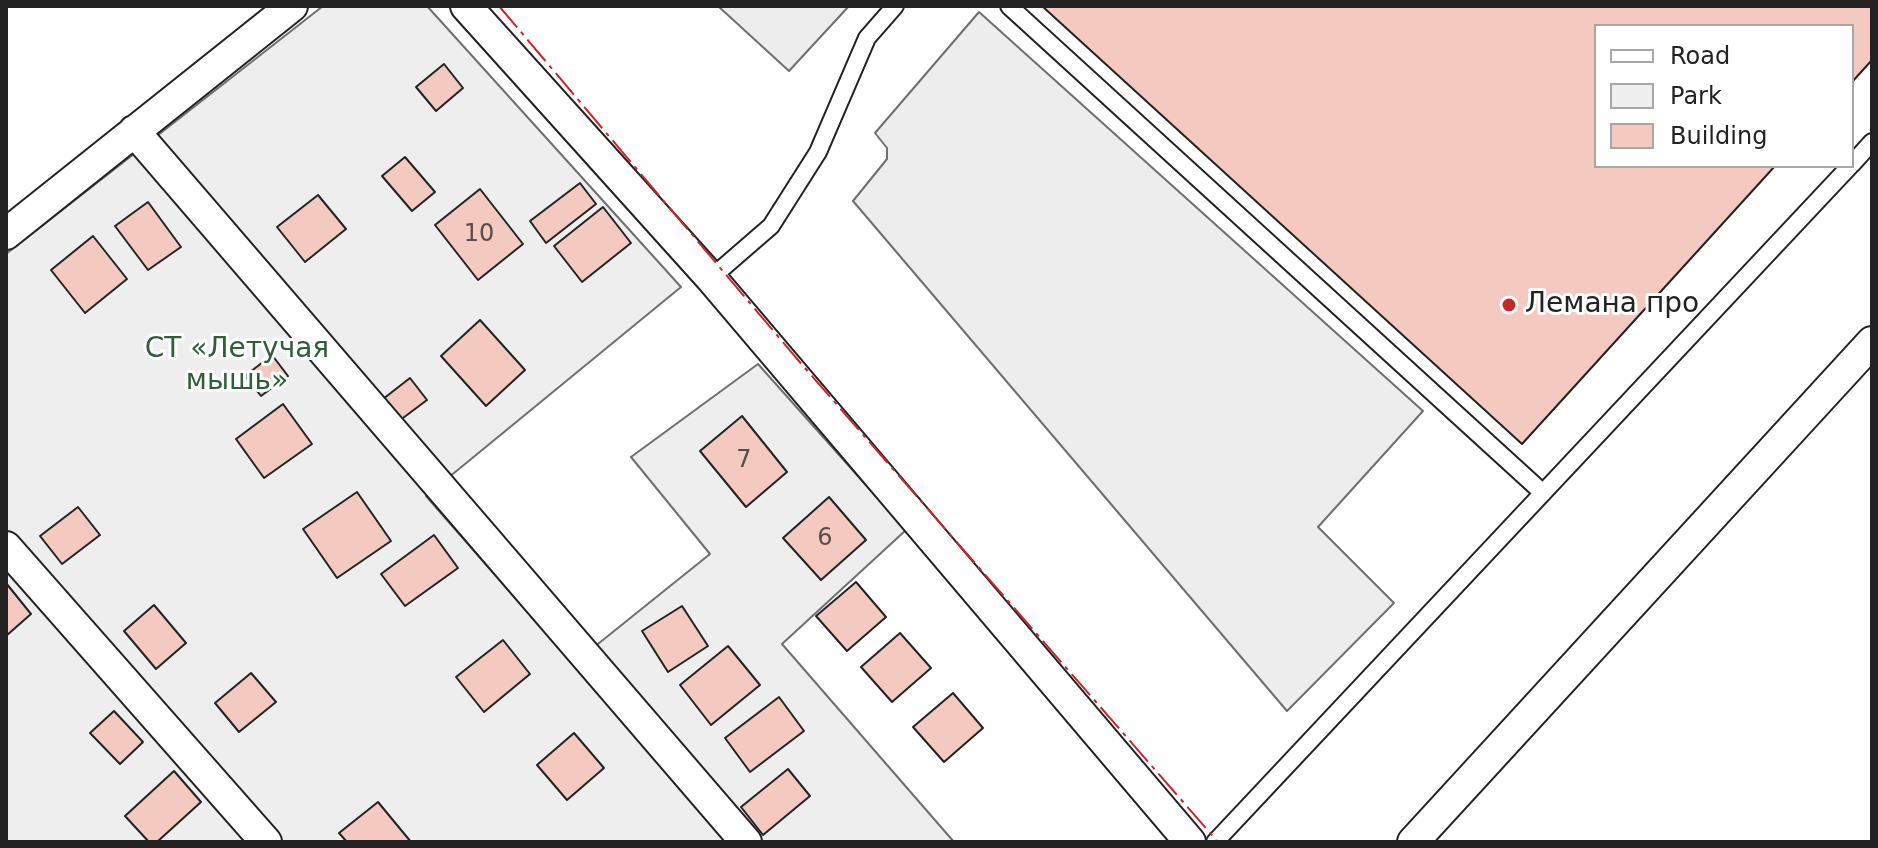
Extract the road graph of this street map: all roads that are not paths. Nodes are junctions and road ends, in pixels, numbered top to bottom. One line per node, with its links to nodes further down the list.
1 (292, 6): 5 (street)
2 (466, 6): 10 (street)
3 (895, 6): 10 (lane)
4 (1009, 6): 12 (lane)
5 (134, 131): 9 (street); 15 (street)
6 (1872, 142): 7 (lane)
7 (1854, 162)
8 (1848, 168): 12 (lane)
9 (6, 234)
10 (711, 278): 16 (street)
11 (1872, 342): 18 (street)
12 (1543, 493): 17 (lane)
13 (6, 547): 14 (street)
14 (266, 842)
15 (746, 842)
16 (1190, 842)
17 (1215, 842)
18 (1413, 842)

